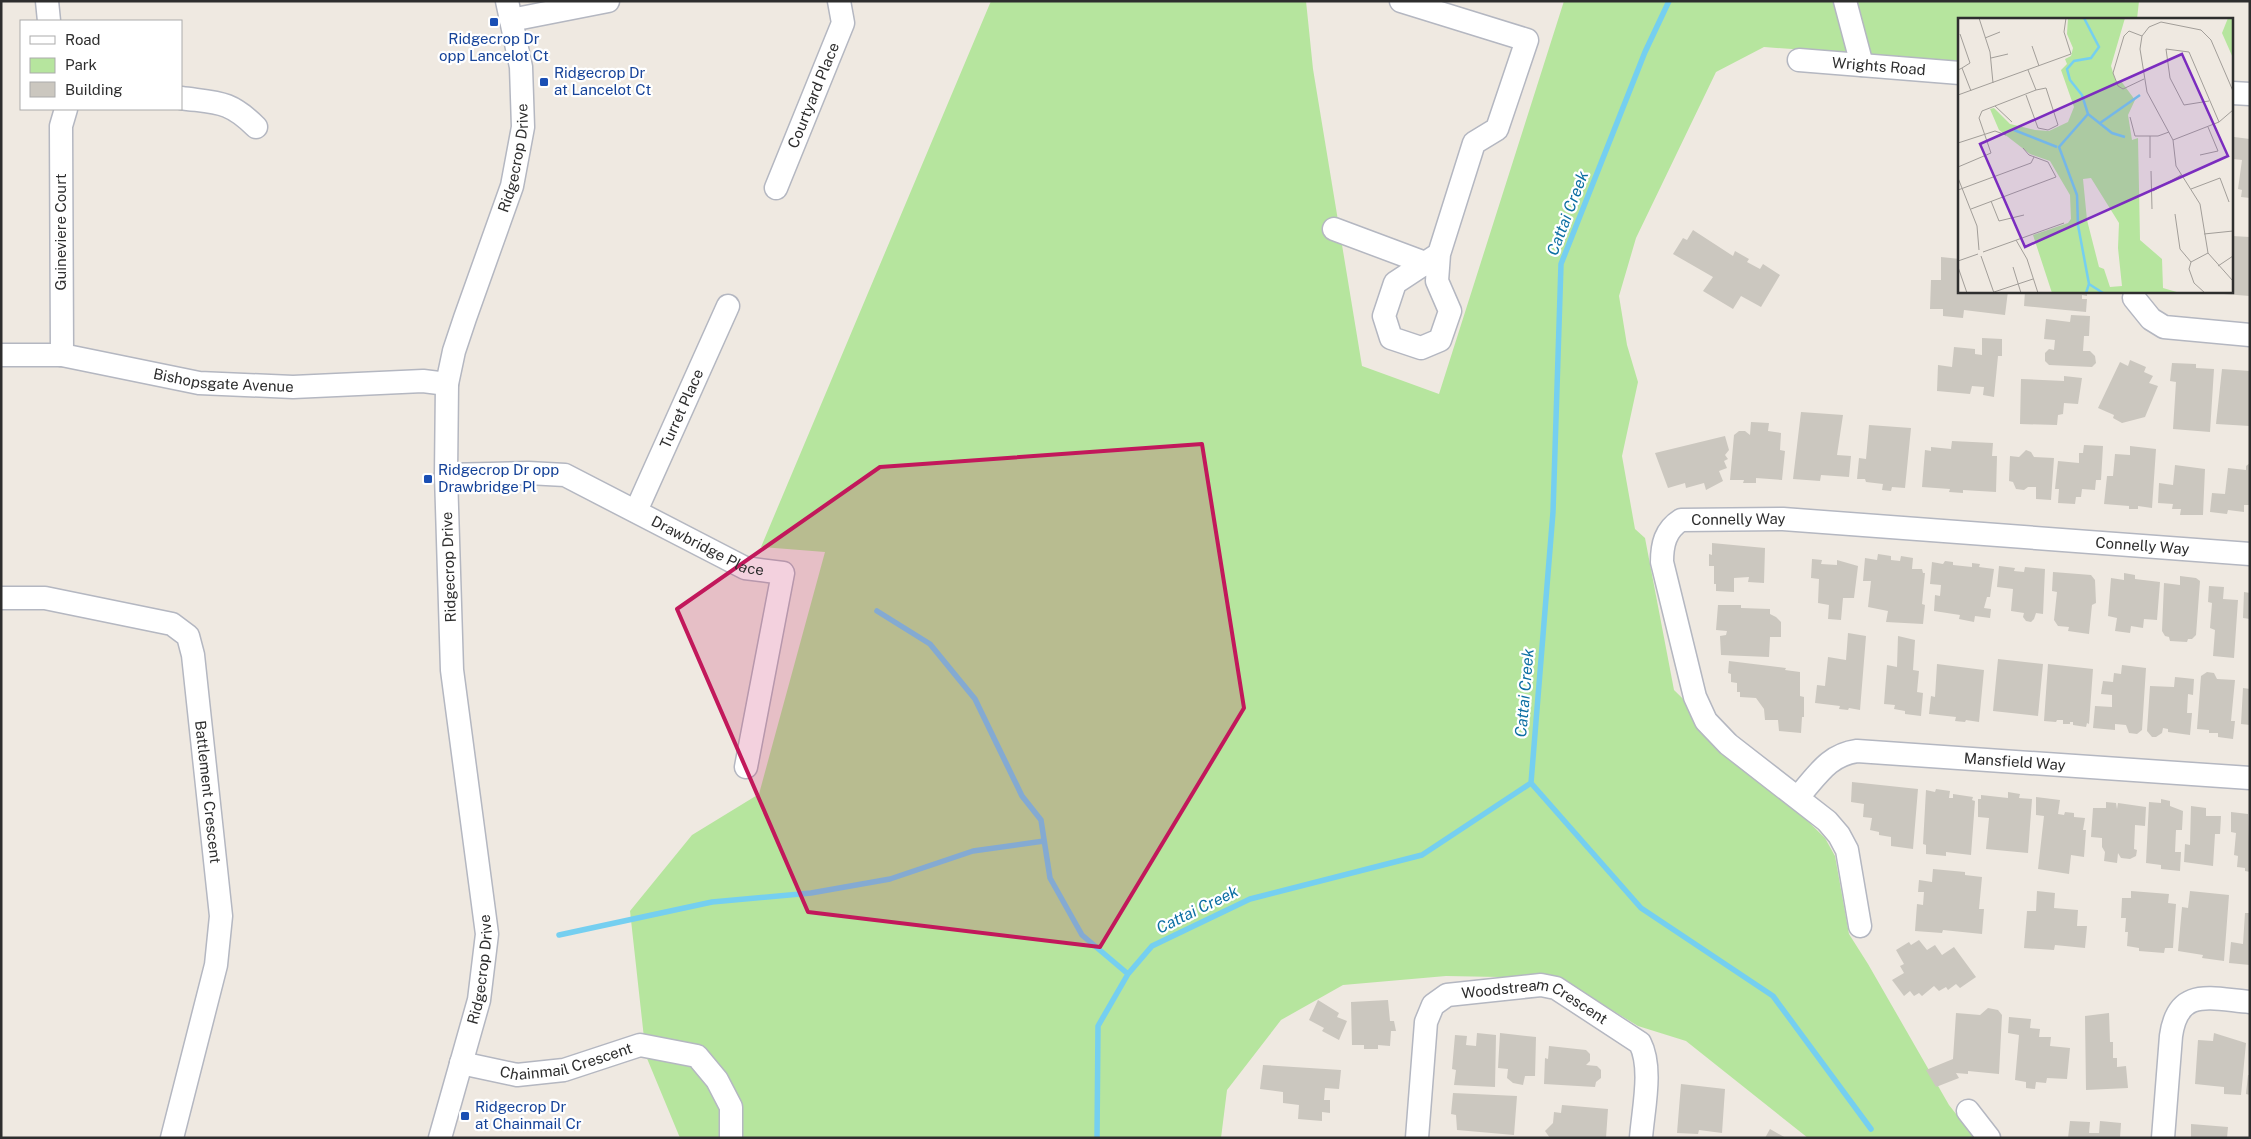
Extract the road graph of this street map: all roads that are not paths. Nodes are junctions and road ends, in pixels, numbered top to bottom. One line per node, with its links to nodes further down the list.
1 (46, 1): 7 (street)
2 (608, 1): 6 (street)
3 (839, 1): 16 (street, Courtyard Place)
4 (1401, 1): 17 (street)
5 (1845, 1): 9 (street)
6 (509, 11): 23 (street, Ridgecrop Drive)
7 (49, 20)
8 (1799, 60): 9 (street, Wrights Road)
9 (1862, 65): 10 (street, Wrights Road)
10 (1958, 72)
11 (2234, 93): 12 (street)
12 (2250, 94)
13 (182, 98): 15 (street)
14 (66, 110): 22 (street, Guineviere Court)
15 (256, 127)
16 (776, 188)
17 (1334, 229)
18 (2134, 298): 20 (street)
19 (728, 306): 25 (street, Turret Place)
20 (2250, 335)
21 (1, 355): 22 (street, Bishopsgate Avenue)
22 (62, 355): 23 (street, Bishopsgate Avenue)
23 (447, 384): 24 (street, Ridgecrop Drive)
24 (446, 475): 25 (street, Drawbridge Place); 33 (street, Ridgecrop Drive)
25 (636, 511): 28 (street, Drawbridge Place)
26 (2250, 554): 30 (street, Connelly Way)
27 (1, 598): 35 (street, Battlement Crescent)
28 (746, 767)
29 (2250, 778): 30 (street, Mansfield Way)
30 (1798, 797): 31 (street, Connelly Way)
31 (1860, 926)
32 (2250, 1002): 41 (street)
33 (461, 1063): 36 (street, Ridgecrop Drive); 37 (street, Chainmail Crescent)
34 (1968, 1111): 40 (street)
35 (172, 1138)
36 (440, 1138)
37 (731, 1138)
38 (1417, 1138): 39 (street, Woodstream Crescent)
39 (1641, 1138)
40 (1989, 1138)
41 (2163, 1138)

